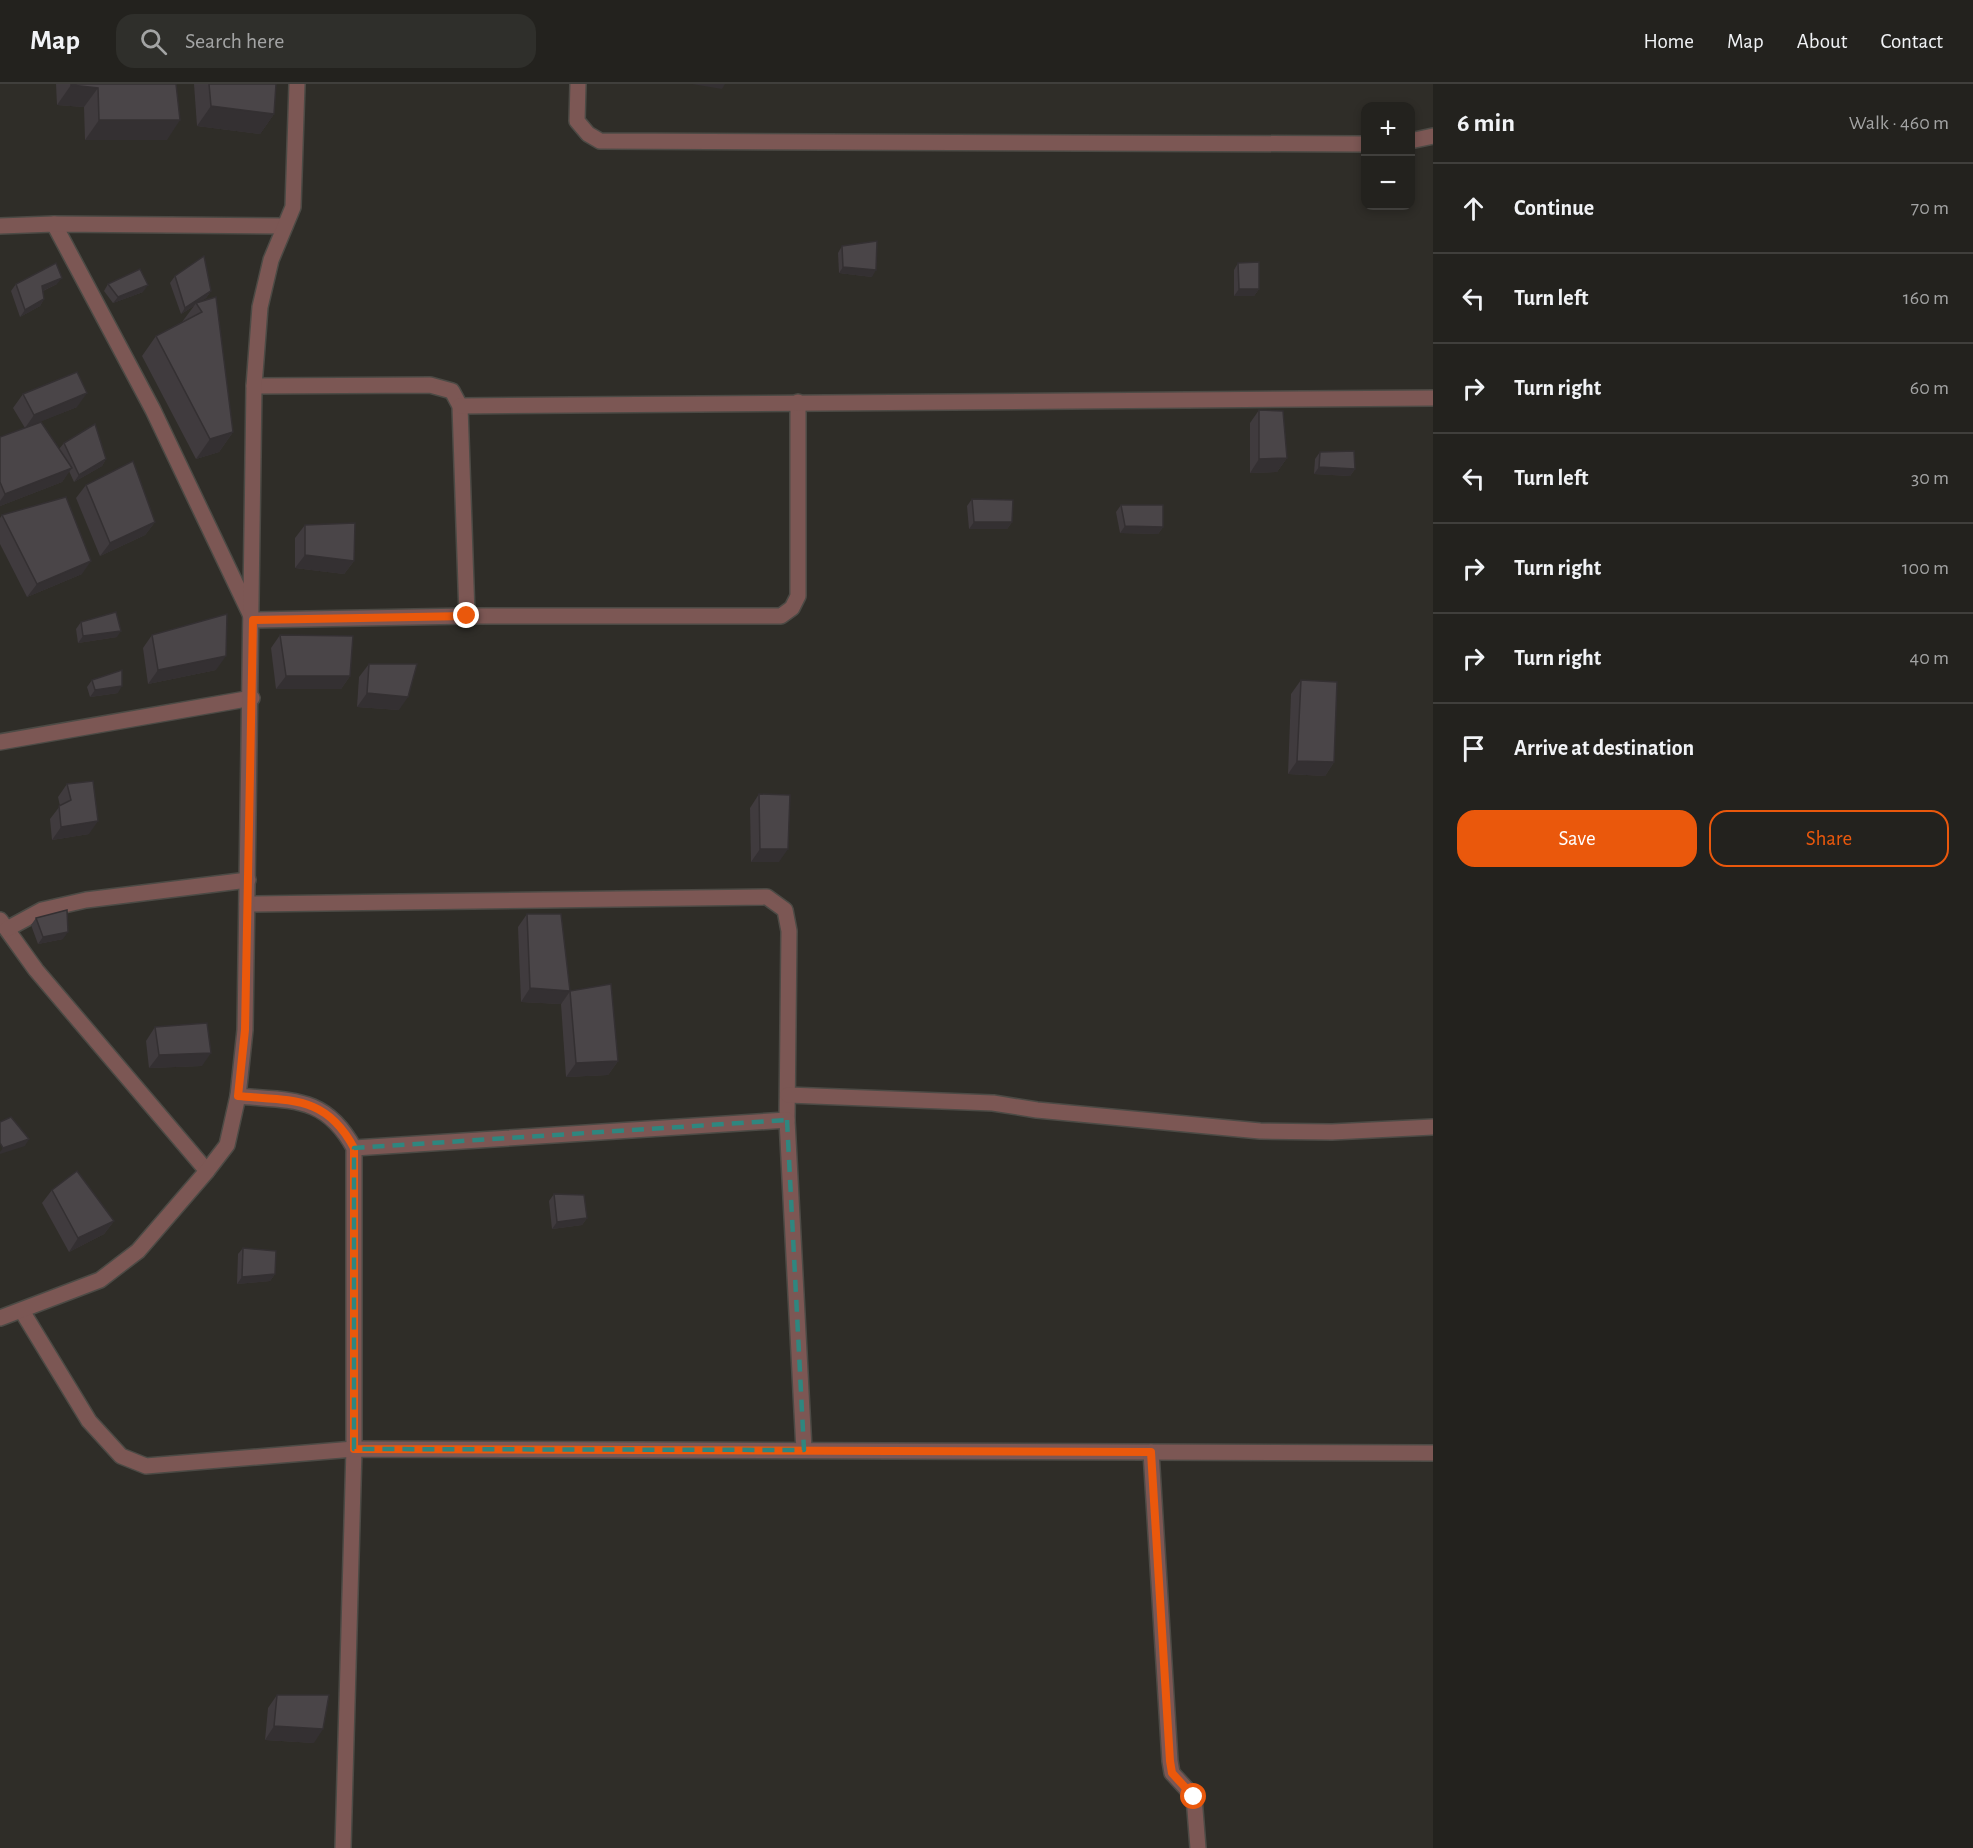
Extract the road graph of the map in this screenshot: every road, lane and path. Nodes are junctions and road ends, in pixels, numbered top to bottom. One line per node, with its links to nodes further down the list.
1 (297, 84): 8 (street)
2 (578, 84): 5 (street)
3 (1433, 136): 4 (street)
4 (1415, 140)
5 (1361, 144)
6 (54, 224): 7 (street); 8 (street); 14 (street)
7 (0, 226)
8 (285, 226): 9 (street)
9 (254, 386): 12 (street); 14 (street)
10 (1433, 398): 11 (street)
11 (798, 402): 12 (street); 13 (street)
12 (460, 406): 13 (street)
13 (467, 616): 14 (street)
14 (253, 620): 15 (street)
15 (252, 698): 16 (street); 17 (street)
16 (0, 742)
17 (248, 880): 18 (street); 19 (street)
18 (247, 904): 20 (street); 21 (street)
19 (3, 924): 25 (street)
20 (788, 1095): 22 (street); 23 (street)
21 (238, 1096): 24 (street); 25 (street)
22 (787, 1120): 24 (street); 29 (street)
23 (1433, 1127)
24 (354, 1148): 28 (street)
25 (207, 1171): 26 (street)
26 (22, 1311): 27 (street); 28 (street)
27 (0, 1318)
28 (354, 1449): 29 (street); 32 (street)
29 (804, 1450): 30 (street)
30 (1151, 1452): 31 (street); 33 (street)
31 (1433, 1453)
32 (343, 1848)
33 (1198, 1848)

